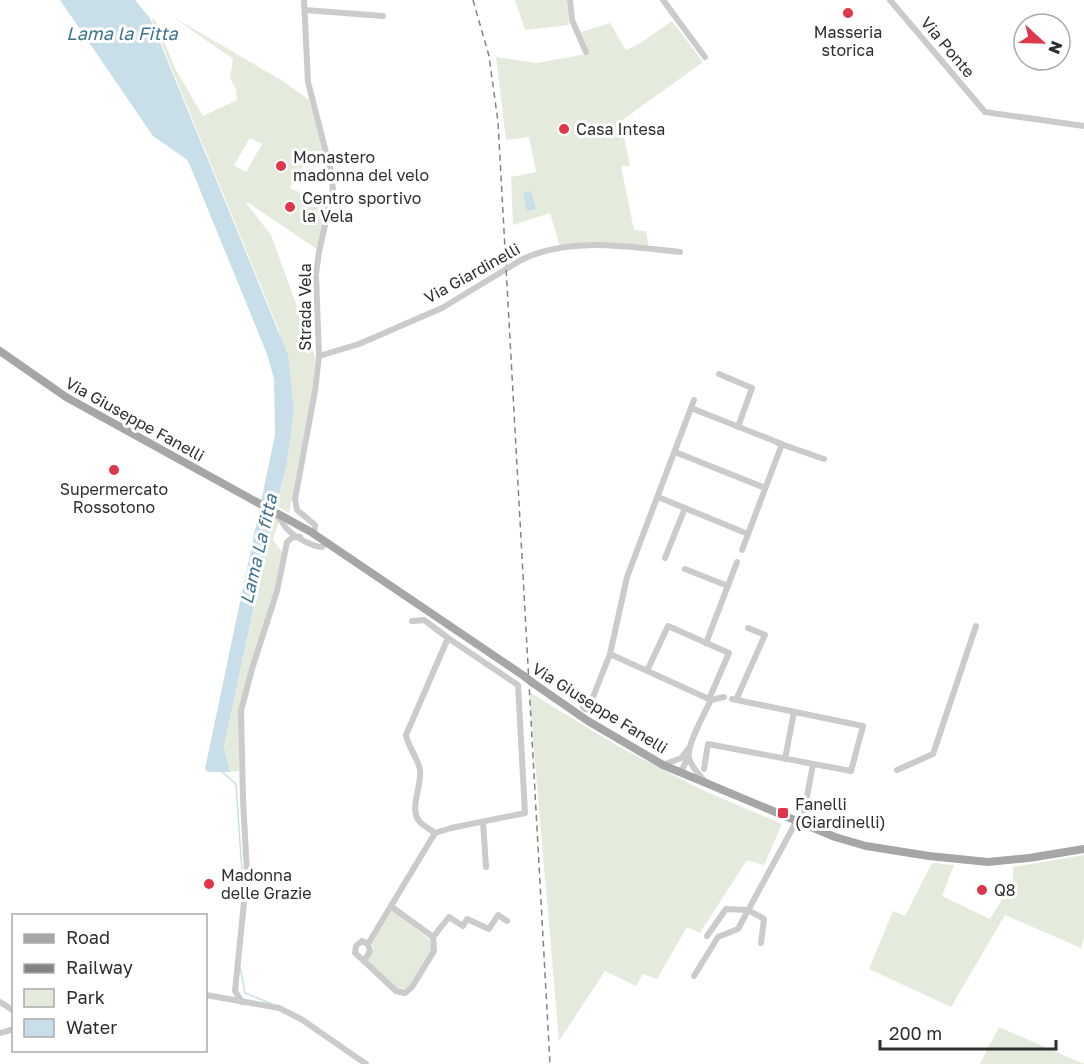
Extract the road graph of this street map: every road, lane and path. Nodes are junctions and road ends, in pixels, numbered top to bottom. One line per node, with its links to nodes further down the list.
1 (304, 0): 5 (street, Strada Vela)
2 (570, 0): 7 (street)
3 (663, 0): 8 (street)
4 (890, 0): 9 (street, Via Ponte)
5 (305, 10): 6 (street); 12 (street, Strada Vela)
6 (383, 16)
7 (586, 52)
8 (705, 57)
9 (1084, 126)
10 (680, 252): 12 (street, Via Giardinelli)
11 (0, 351): 23 (main road, Via Giuseppe Fanelli)
12 (319, 356): 24 (street, Strada Vela)
13 (719, 374): 16 (street)
14 (694, 400): 15 (street)
15 (691, 408): 16 (street); 17 (street); 18 (street)
16 (738, 427): 17 (street)
17 (782, 444): 19 (street); 20 (street)
18 (675, 452): 20 (street); 21 (street)
19 (824, 459)
20 (765, 488): 25 (street)
21 (658, 497): 22 (street); 38 (street)
22 (685, 508): 25 (street); 29 (street)
23 (276, 512): 24 (main road, Via Giuseppe Fanelli); 26 (street)
24 (314, 534): 27 (main road, Via Giuseppe Fanelli)
25 (748, 534): 28 (street)
26 (300, 537): 27 (street); 66 (street)
27 (326, 542): 47 (main road, Via Giuseppe Fanelli, bridge)
28 (742, 550)
29 (665, 558)
30 (737, 562): 32 (street)
31 (685, 569): 32 (street)
32 (728, 586): 37 (street)
33 (412, 621): 36 (street)
34 (976, 626): 49 (street)
35 (748, 628): 43 (street)
36 (448, 638): 52 (street); 54 (street)
37 (706, 643): 39 (street); 41 (street)
38 (610, 654): 39 (street); 42 (street)
39 (647, 671): 41 (street)
40 (724, 697): 41 (street)
41 (710, 699): 44 (street)
42 (591, 702)
43 (794, 712): 45 (street); 46 (street)
44 (684, 757): 47 (street); 50 (street); 51 (street)
45 (785, 759): 46 (street); 48 (street)
46 (813, 764): 53 (street)
47 (663, 765): 50 (main road, Via Giuseppe Fanelli)
48 (704, 769)
49 (897, 770)
50 (677, 772): 51 (main road, Via Giuseppe Fanelli)
51 (708, 784): 53 (main road, Via Giuseppe Fanelli)
52 (483, 822): 54 (street); 56 (street)
53 (799, 823): 55 (main road, Via Giuseppe Fanelli); 58 (street)
54 (435, 833): 57 (street)
55 (1084, 849)
56 (486, 867)
57 (392, 907): 61 (street); 63 (street)
58 (748, 910): 60 (street); 62 (street); 65 (street)
59 (507, 921): 61 (street)
60 (707, 936)
61 (433, 938): 64 (street)
62 (761, 943)
63 (368, 944): 64 (street); 64 (street)
64 (364, 961)
65 (694, 976)
66 (236, 987): 68 (street); 69 (street)
67 (207, 995): 68 (street)
68 (222, 998): 69 (street)
69 (242, 1002): 70 (street)
70 (366, 1064)

